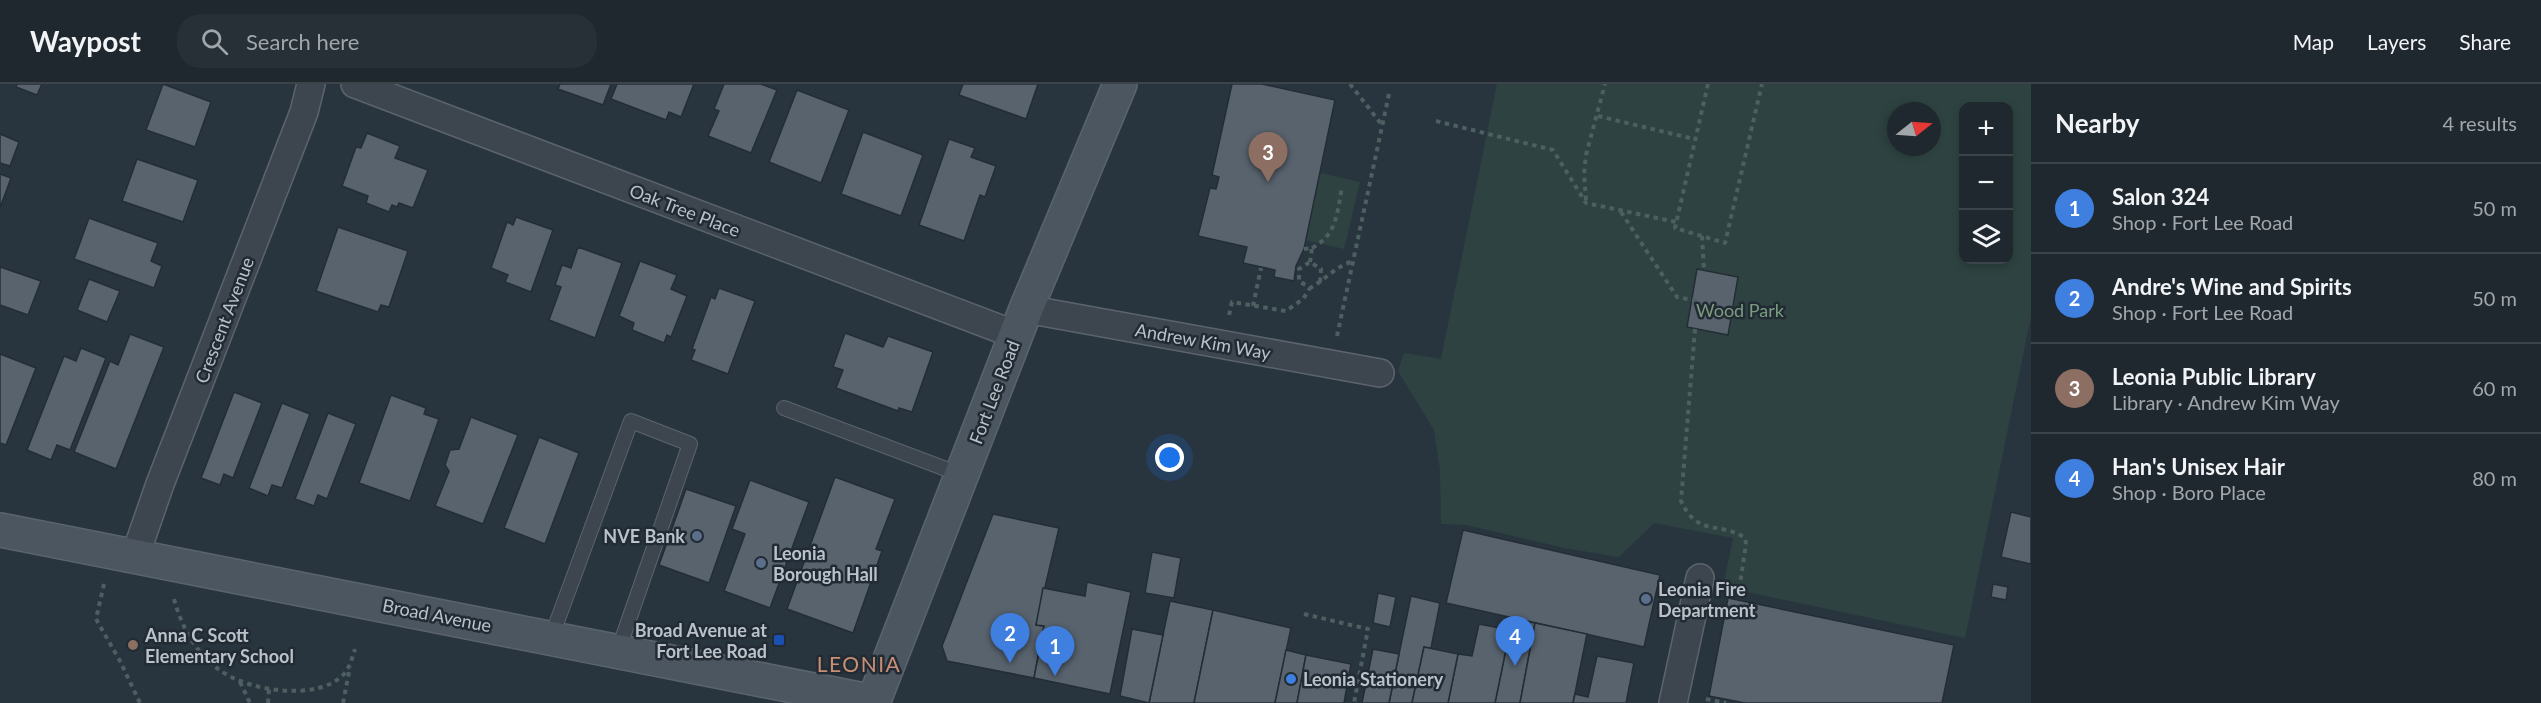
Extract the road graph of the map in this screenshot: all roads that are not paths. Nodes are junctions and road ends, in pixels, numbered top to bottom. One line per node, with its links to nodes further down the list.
1 (311, 84): 9 (street, Crescent Avenue)
2 (355, 84): 4 (street, Oak Tree Place)
3 (1120, 84): 4 (main road, Fort Lee Road)
4 (1021, 322): 5 (street, Andrew Kim Way); 7 (main road, Fort Lee Road)
5 (1380, 373)
6 (784, 408): 7 (lane)
7 (962, 475): 13 (main road, Fort Lee Road)
8 (0, 530): 9 (main road, Broad Avenue)
9 (136, 557): 11 (main road, Broad Avenue)
10 (1700, 578): 14 (street)
11 (551, 638): 12 (main road, Broad Avenue); 12 (lane)
12 (618, 651): 13 (main road, Broad Avenue)
13 (874, 702)
14 (1673, 703)

